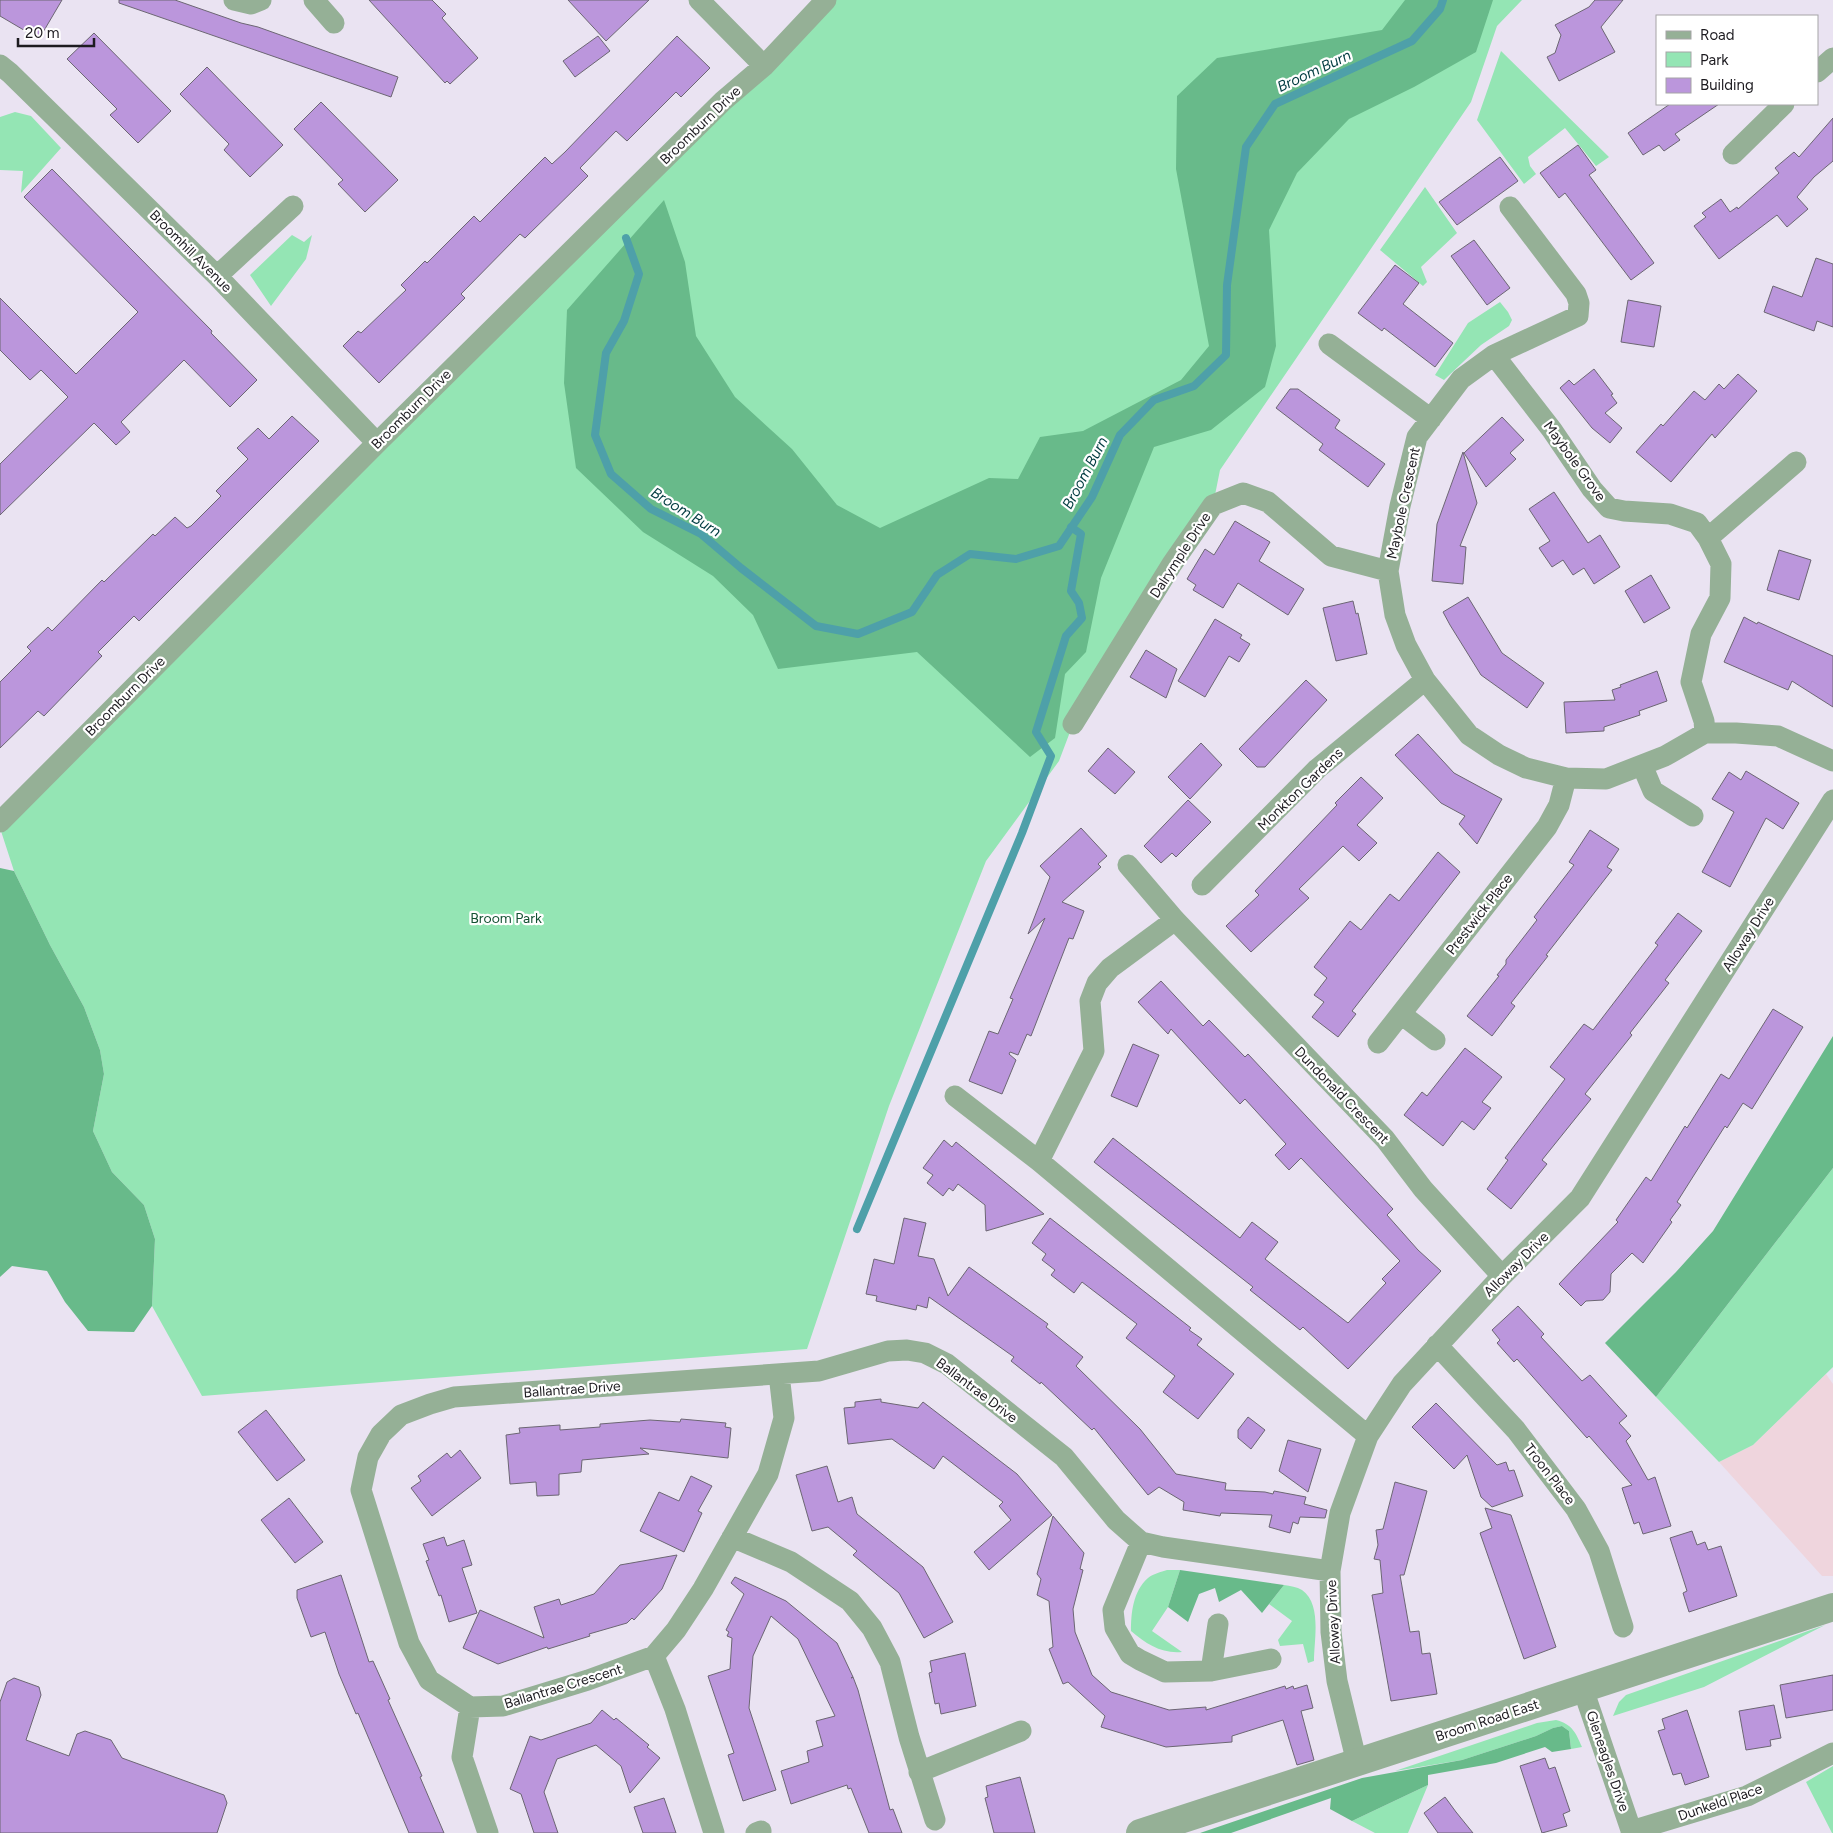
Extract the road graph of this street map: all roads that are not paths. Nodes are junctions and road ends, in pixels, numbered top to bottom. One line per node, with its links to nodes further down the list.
1 (234, 0): 2 (street)
2 (261, 0)
3 (314, 0): 6 (street)
4 (699, 0): 8 (street)
5 (826, 0): 8 (street, Broomburn Drive)
6 (334, 23)
7 (1833, 58): 9 (street)
8 (764, 66): 19 (street, Broomburn Drive)
9 (1818, 71)
10 (3, 73): 15 (street, Broomhill Avenue)
11 (1783, 105): 12 (street)
12 (1733, 154)
13 (293, 206): 15 (street)
14 (1510, 207): 17 (street, Maybole Crescent)
15 (218, 276): 19 (street, Broomhill Avenue)
16 (1329, 344): 18 (street)
17 (1494, 355): 18 (street, Maybole Crescent); 21 (street, Maybole Grove)
18 (1431, 419): 22 (street, Maybole Crescent)
19 (377, 443): 31 (street, Broomburn Drive)
20 (1796, 462): 21 (street)
21 (1708, 538): 25 (street, Maybole Grove)
22 (1388, 571): 23 (street, Maybole Crescent); 24 (street, Dalrymple Drive)
23 (1425, 680): 28 (street, Maybole Crescent); 33 (street, Monkton Gardens)
24 (1073, 724)
25 (1705, 733): 26 (street); 27 (street, Maybole Crescent)
26 (1833, 761)
27 (1642, 765): 28 (street, Maybole Crescent); 30 (street)
28 (1566, 778): 35 (street, Prestwick Place)
29 (1833, 800): 40 (street, Alloway Drive)
30 (1693, 816)
31 (0, 822)
32 (1128, 865): 34 (street, Dundonald Crescent)
33 (1202, 885)
34 (1175, 920): 39 (street); 40 (street, Dundonald Crescent)
35 (1401, 1014): 36 (street); 37 (street, Prestwick Place)
36 (1435, 1040)
37 (1378, 1043)
38 (955, 1096): 39 (street)
39 (1039, 1161): 43 (street)
40 (1502, 1276): 41 (street, Alloway Drive)
41 (1437, 1345): 43 (street, Alloway Drive); 49 (street, Troon Place)
42 (780, 1374): 44 (street, Ballantrae Crescent); 45 (street, Ballantrae Drive); 54 (street, Ballantrae Drive)
43 (1368, 1436): 46 (street, Alloway Drive)
44 (732, 1537): 50 (street, Ballantrae Crescent); 58 (street)
45 (1141, 1542): 46 (street, Ballantrae Drive); 52 (street)
46 (1330, 1571): 57 (street, Alloway Drive)
47 (1833, 1607): 53 (street, Broom Road East)
48 (1218, 1624): 52 (street)
49 (1623, 1627)
50 (654, 1656): 54 (street, Ballantrae Crescent); 62 (street)
51 (1271, 1659): 52 (street)
52 (1211, 1671)
53 (1583, 1689): 57 (street, Broom Road East); 60 (street, Gleneagles Drive)
54 (470, 1706): 61 (street)
55 (1021, 1731): 58 (street)
56 (1833, 1753): 60 (street, Dunkeld Place)
57 (1357, 1763): 63 (street, Broom Road East)
58 (919, 1772): 59 (street)
59 (935, 1820)
60 (1632, 1832)
61 (488, 1833)
62 (714, 1833)
63 (1140, 1833)

